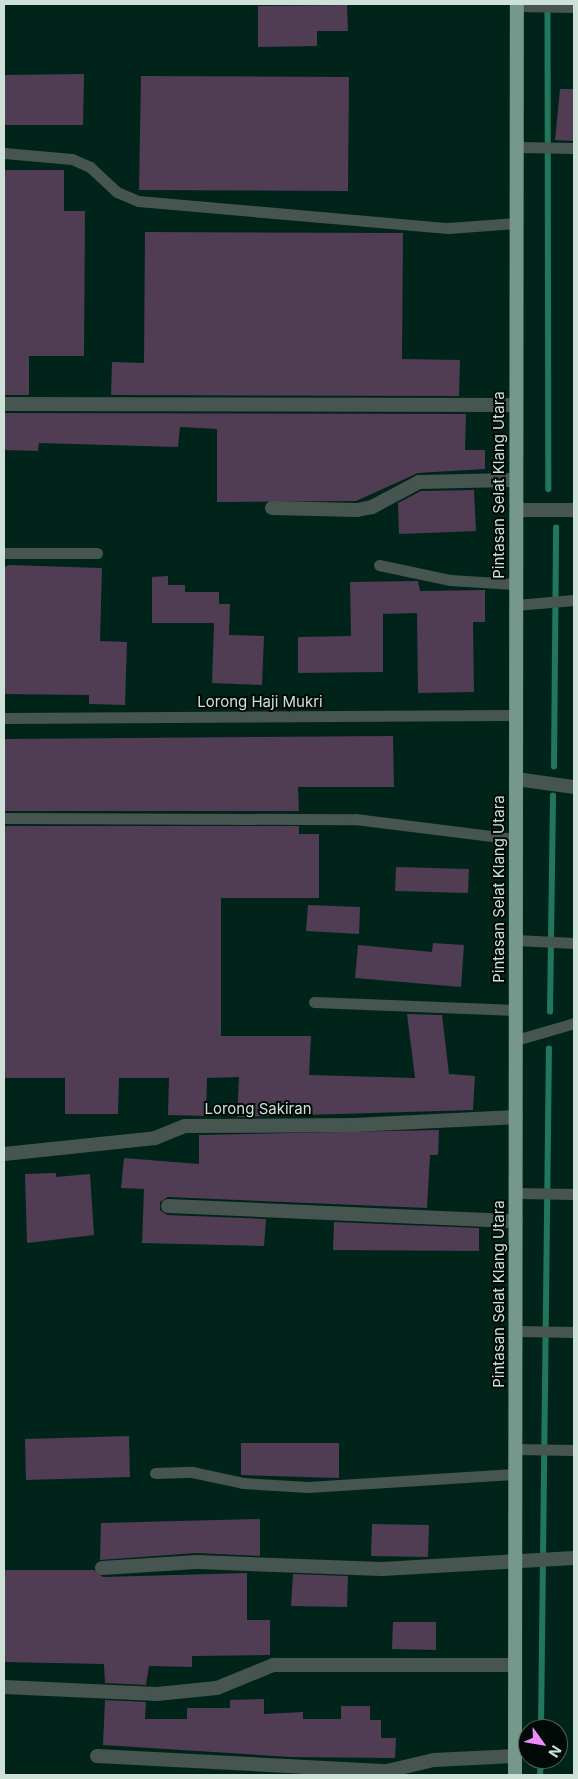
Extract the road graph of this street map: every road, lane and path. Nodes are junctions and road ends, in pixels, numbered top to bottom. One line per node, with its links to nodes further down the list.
1 (517, 4): 2 (street); 3 (highway, Pintasan Selat Klang Utara)
2 (568, 6)
3 (524, 147): 4 (lane); 6 (highway, Pintasan Selat Klang Utara)
4 (574, 148)
5 (4, 153): 6 (lane)
6 (517, 223): 8 (highway, Pintasan Selat Klang Utara)
7 (4, 404): 8 (street)
8 (516, 405): 9 (highway, Pintasan Selat Klang Utara)
9 (516, 480): 10 (street); 11 (highway, Pintasan Selat Klang Utara)
10 (272, 508)
11 (516, 510): 12 (street); 16 (highway, Pintasan Selat Klang Utara)
12 (574, 510)
13 (4, 553): 14 (lane)
14 (97, 553)
15 (379, 566): 16 (lane)
16 (516, 584): 18 (highway, Pintasan Selat Klang Utara)
17 (574, 600): 18 (lane)
18 (516, 605): 19 (highway, Pintasan Selat Klang Utara)
19 (516, 716): 20 (lane, Lorong Haji Mukri); 21 (highway, Pintasan Selat Klang Utara)
20 (4, 718)
21 (516, 779): 22 (street); 24 (highway, Pintasan Selat Klang Utara)
22 (574, 786)
23 (4, 818): 24 (lane)
24 (516, 839): 25 (highway, Pintasan Selat Klang Utara)
25 (516, 940): 26 (lane); 28 (highway, Pintasan Selat Klang Utara)
26 (574, 943)
27 (314, 1002): 28 (lane)
28 (515, 1010): 30 (highway, Pintasan Selat Klang Utara)
29 (574, 1023): 30 (lane)
30 (516, 1040): 31 (highway, Pintasan Selat Klang Utara)
31 (516, 1116): 32 (street, Lorong Sakiran); 33 (highway, Pintasan Selat Klang Utara)
32 (4, 1154)
33 (516, 1193): 34 (lane); 36 (highway, Pintasan Selat Klang Utara)
34 (571, 1194)
35 (168, 1206): 36 (street)
36 (516, 1221): 37 (highway, Pintasan Selat Klang Utara)
37 (516, 1331): 38 (lane); 39 (highway, Pintasan Selat Klang Utara)
38 (574, 1332)
39 (516, 1449): 40 (lane); 42 (highway, Pintasan Selat Klang Utara)
40 (574, 1450)
41 (155, 1473): 42 (lane)
42 (515, 1474): 44 (highway, Pintasan Selat Klang Utara)
43 (574, 1558): 44 (street)
44 (515, 1560): 45 (street); 46 (highway, Pintasan Selat Klang Utara)
45 (102, 1568)
46 (515, 1665): 47 (street); 49 (highway, Pintasan Selat Klang Utara)
47 (4, 1687)
48 (97, 1756): 49 (street)
49 (515, 1756): 50 (highway, Pintasan Selat Klang Utara)
50 (515, 1775)

